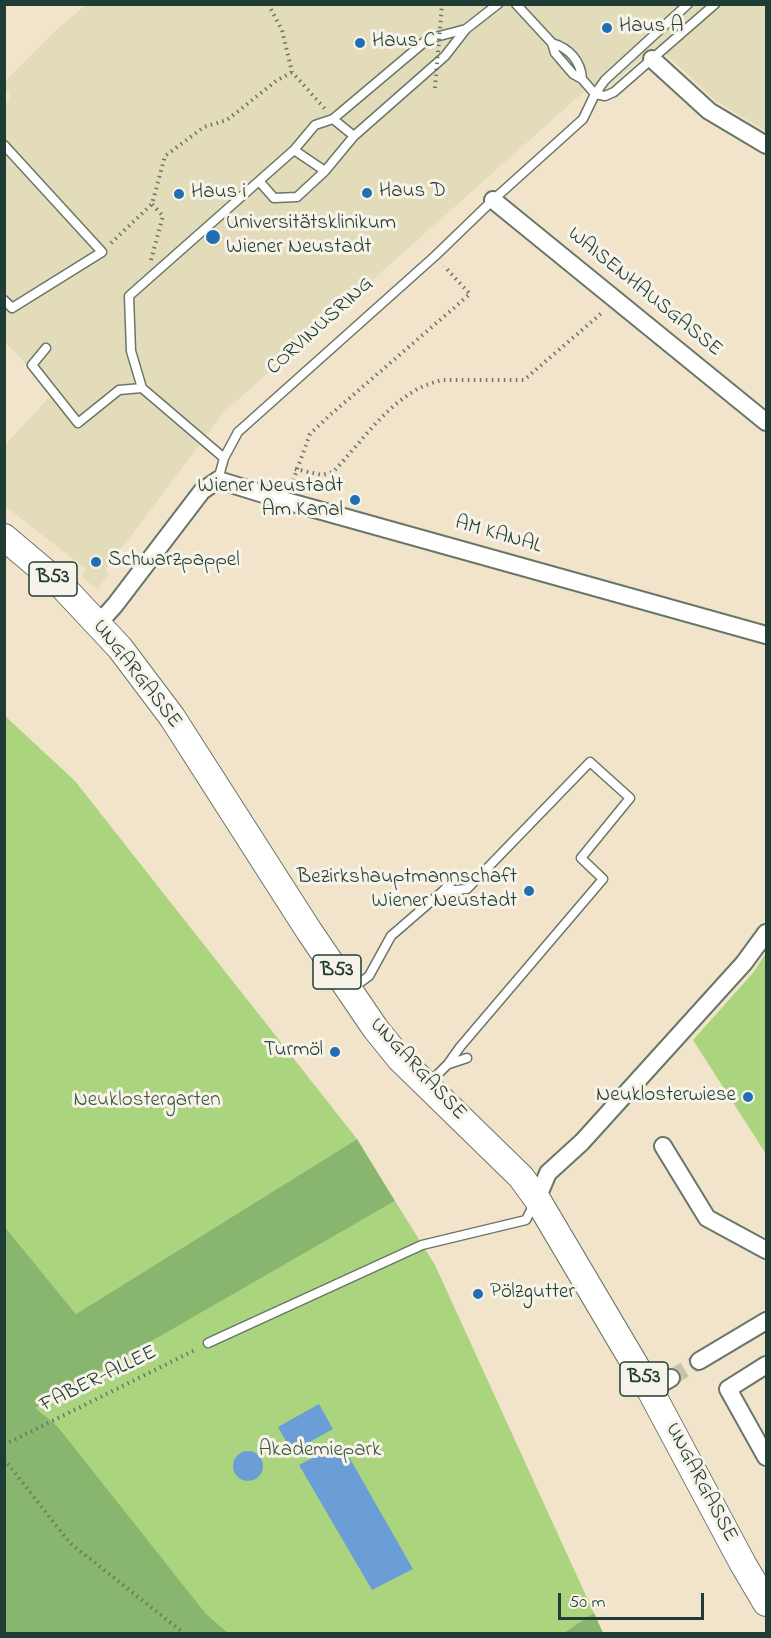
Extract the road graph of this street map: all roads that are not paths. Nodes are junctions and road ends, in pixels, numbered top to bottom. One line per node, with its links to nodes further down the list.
1 (498, 4): 5 (lane)
2 (516, 4): 7 (lane)
3 (688, 4): 7 (lane, CORVINUSRING)
4 (715, 4): 6 (lane)
5 (466, 29): 8 (lane); 9 (lane)
6 (652, 58): 7 (lane); 11 (street)
7 (596, 94): 15 (lane, CORVINUSRING)
8 (333, 119): 9 (lane); 12 (lane)
9 (354, 136): 13 (lane)
10 (4, 145): 16 (lane)
11 (766, 145)
12 (294, 150): 13 (lane); 14 (lane)
13 (325, 171): 14 (lane)
14 (259, 181): 18 (lane)
15 (493, 200): 19 (street, WAISENHAUSGASSE); 20 (lane, CORVINUSRING)
16 (4, 300)
17 (46, 348): 18 (lane)
18 (142, 388): 20 (lane)
19 (766, 422)
20 (224, 458): 21 (lane, CORVINUSRING)
21 (218, 480): 23 (street); 24 (street, AM KANAL)
22 (4, 537): 23 (main road, UNGARGASSE / B53)
23 (98, 624): 28 (main road, UNGARGASSE / B53)
24 (766, 634)
25 (456, 877): 26 (lane)
26 (443, 891): 28 (lane); 30 (lane)
27 (766, 933): 33 (street)
28 (349, 990): 31 (main road, UNGARGASSE / B53)
29 (467, 1058): 30 (lane)
30 (448, 1064): 31 (lane)
31 (427, 1086): 33 (main road, UNGARGASSE / B53)
32 (663, 1146): 34 (street)
33 (537, 1199): 36 (lane); 40 (main road, UNGARGASSE / B53)
34 (766, 1250)
35 (766, 1321): 37 (street)
36 (208, 1343)
37 (699, 1361)
38 (766, 1365): 39 (street)
39 (766, 1457)
40 (766, 1603)

